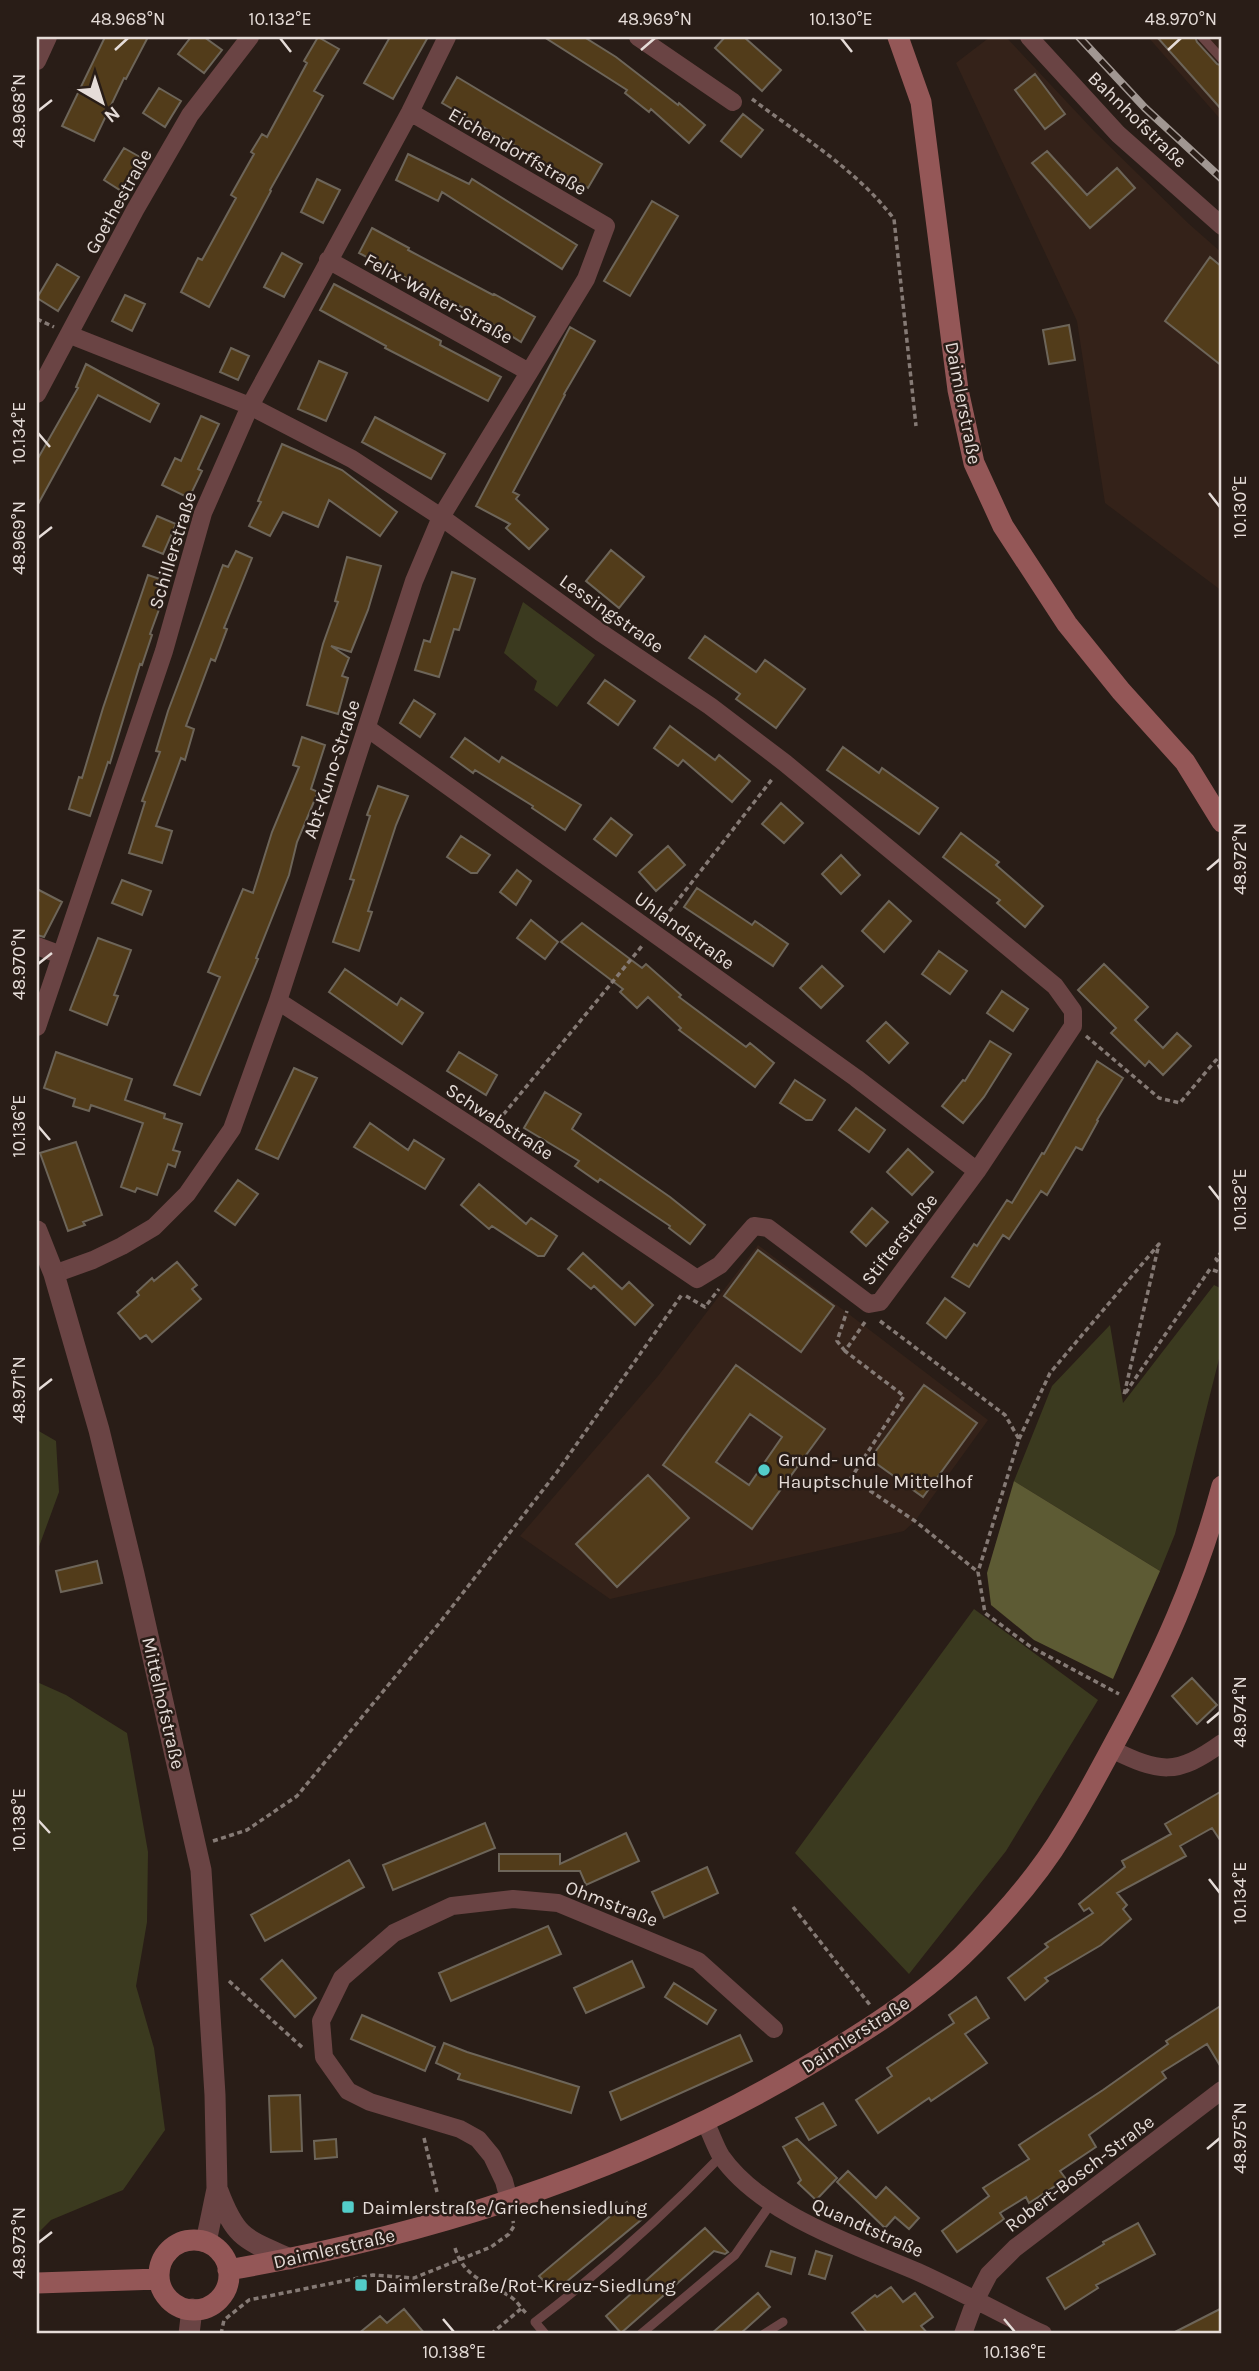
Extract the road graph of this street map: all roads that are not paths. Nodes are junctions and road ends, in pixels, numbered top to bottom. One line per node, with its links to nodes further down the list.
1 (48, 37): 9 (street)
2 (250, 37): 15 (street, Goethestraße)
3 (447, 37): 11 (street, Schillerstraße)
4 (638, 37): 10 (street)
5 (898, 37): 21 (main road, Daimlerstraße)
6 (1029, 37): 13 (street, Bahnhofstraße)
7 (1202, 37): 8 (lane)
8 (1222, 59)
9 (37, 61)
10 (733, 102)
11 (410, 112): 12 (street, Eichendorffstraße); 14 (street, Schillerstraße)
12 (606, 226): 16 (street, Abt-Kuno-Straße)
13 (1222, 226)
14 (328, 260): 16 (street, Felix-Walter-Straße); 18 (street, Schillerstraße)
15 (70, 335): 17 (street, Goethestraße); 18 (street, Lessingstraße)
16 (529, 372): 19 (street, Abt-Kuno-Straße)
17 (37, 394)
18 (250, 406): 19 (street, Lessingstraße); 23 (street, Schillerstraße)
19 (441, 517): 20 (street, Abt-Kuno-Straße); 25 (street, Lessingstraße)
20 (367, 728): 24 (street, Abt-Kuno-Straße); 27 (street, Uhlandstraße)
21 (1222, 822)
22 (37, 946): 23 (street)
23 (61, 955): 26 (street, Schillerstraße)
24 (278, 1002): 29 (street, Abt-Kuno-Straße); 30 (street, Schwabstraße)
25 (1073, 1018): 27 (street, Stifterstraße)
26 (37, 1027)
27 (977, 1171): 30 (street, Stifterstraße)
28 (37, 1231): 29 (street, Mittelhofstraße)
29 (54, 1274): 38 (street, Mittelhofstraße)
30 (697, 1279)
31 (1222, 1486): 33 (main road, Daimlerstraße)
32 (1222, 1743): 33 (street)
33 (1111, 1749): 36 (main road, Daimlerstraße)
34 (774, 2029): 39 (street, Ohmstraße)
35 (1222, 2090): 46 (street, Robert-Bosch-Straße)
36 (705, 2122): 37 (street, Quandtstraße); 39 (main road, Daimlerstraße)
37 (721, 2155): 40 (street, Quandtstraße); 50 (lane)
38 (217, 2189): 41 (street, Mittelhofstraße); 42 (street, Mittelhofstraße)
39 (509, 2200): 42 (main road, Daimlerstraße)
40 (772, 2202): 46 (street, Quandtstraße); 51 (lane)
41 (206, 2242): 43 (main road); 44 (main road)
42 (290, 2259): 43 (main road, Daimlerstraße)
43 (228, 2270): 47 (main road)
44 (159, 2279): 45 (main road); 47 (main road)
45 (37, 2283)
46 (975, 2301): 53 (street, Robert-Bosch-Straße); 54 (street, Quandtstraße)
47 (192, 2309): 49 (street)
48 (783, 2322): 52 (lane)
49 (189, 2334)
50 (545, 2334)
51 (641, 2334)
52 (764, 2334)
53 (963, 2334)
54 (1043, 2334)

